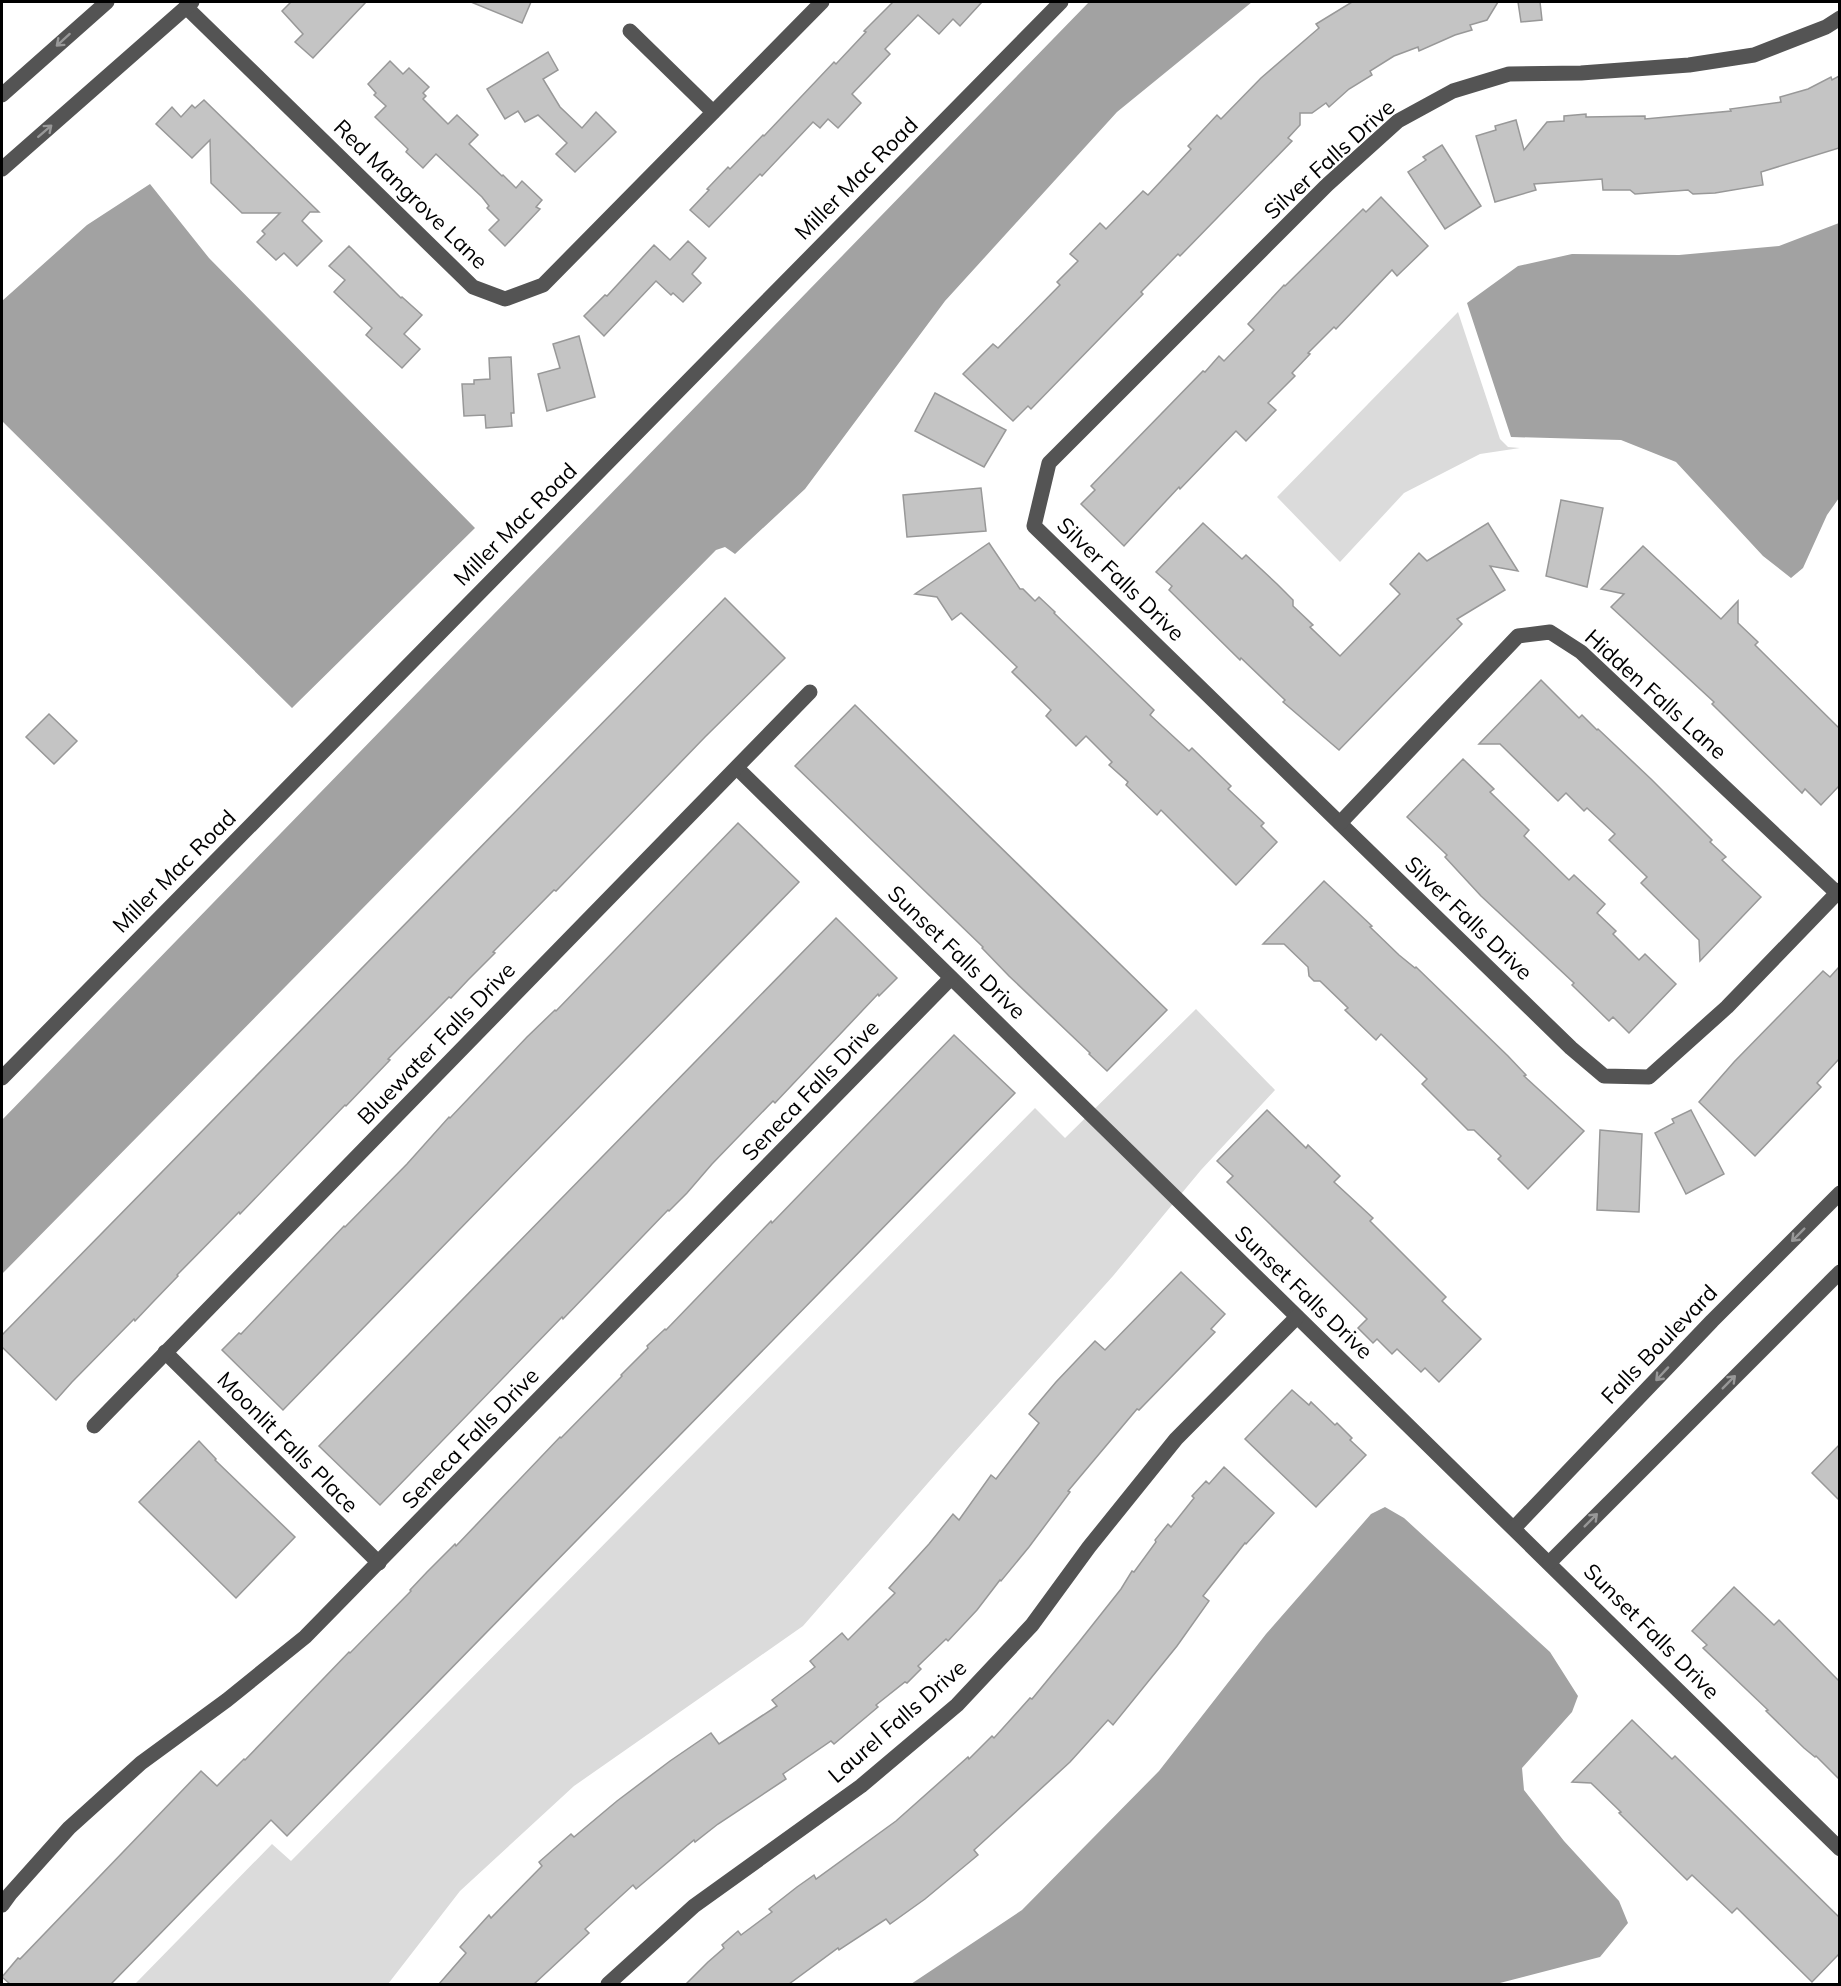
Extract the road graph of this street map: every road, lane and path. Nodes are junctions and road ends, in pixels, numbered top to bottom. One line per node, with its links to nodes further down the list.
1 (107, 2): 7 (street, one-way to 7)
2 (822, 2): 8 (street, Red Mangrove Lane)
3 (1061, 2): 15 (street, Miller Mac Road)
4 (189, 4): 8 (street, Red Mangrove Lane); 9 (street, one-way to 4)
5 (1839, 18): 12 (street, Silver Falls Drive)
6 (630, 31): 8 (street)
7 (2, 95)
8 (713, 112)
9 (2, 169)
10 (810, 692): 11 (street, Bluewater Falls Drive)
11 (737, 768): 14 (street, Sunset Falls Drive); 19 (street, Bluewater Falls Drive)
12 (1340, 823): 13 (street, Silver Falls Drive); 13 (street, Hidden Falls Lane)
13 (1838, 891)
14 (951, 978): 18 (street, Sunset Falls Drive); 23 (street, Seneca Falls Drive)
15 (2, 1078)
16 (1839, 1193): 21 (street, Falls Boulevard, one-way to 21)
17 (1839, 1272): 22 (street, one-way to 17)
18 (1297, 1317): 21 (street, Sunset Falls Drive); 26 (street, Laurel Falls Drive)
19 (165, 1353): 20 (street, Bluewater Falls Drive); 23 (street, Moonlit Falls Place)
20 (94, 1426)
21 (1514, 1528): 22 (street, Sunset Falls Drive)
22 (1550, 1562): 24 (street, Sunset Falls Drive)
23 (379, 1563): 25 (street, Seneca Falls Drive)
24 (1839, 1849)
25 (2, 1905)
26 (608, 1984)

